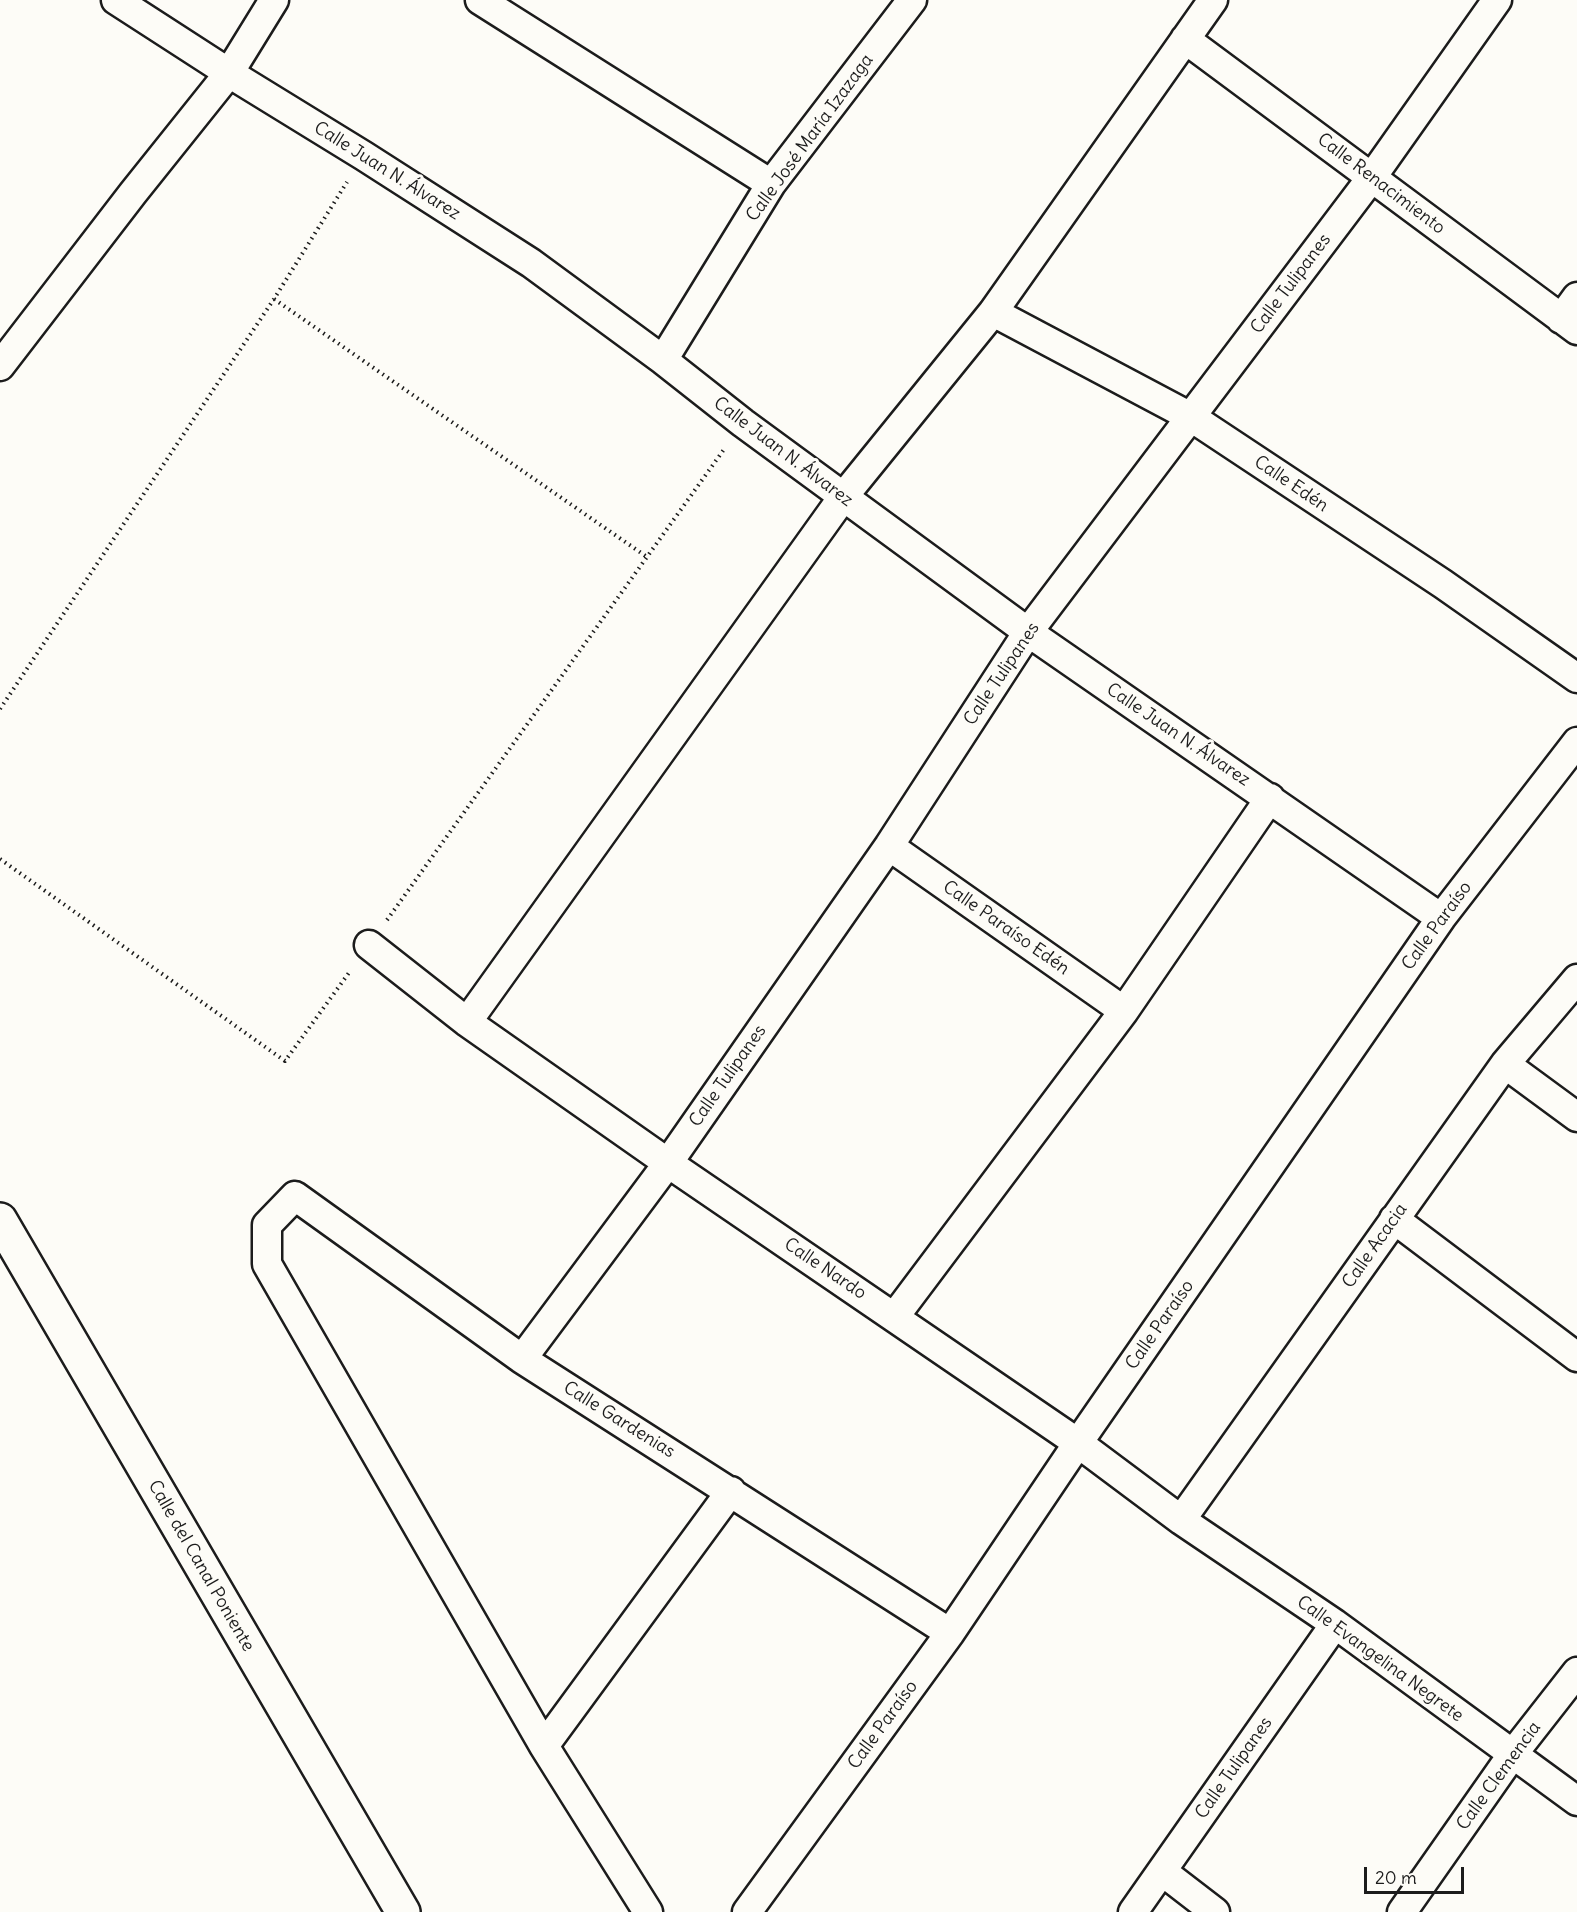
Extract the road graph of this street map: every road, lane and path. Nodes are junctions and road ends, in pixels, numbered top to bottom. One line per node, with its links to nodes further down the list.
1 (116, 0): 8 (street, Calle Juan N. Álvarez)
2 (274, 0): 8 (street)
3 (480, 0): 11 (street)
4 (1213, 0): 7 (street)
5 (1497, 0): 10 (street, Calle Tulipanes)
6 (902, 4): 11 (street, Calle José María Izazaga)
7 (1185, 39): 10 (street, Calle Renacimiento); 13 (street)
8 (229, 73): 9 (street, Calle Juan N. Álvarez); 16 (street)
9 (364, 156): 12 (path); 15 (street, Calle Juan N. Álvarez)
10 (1372, 177): 14 (street, Calle Renacimiento); 17 (street, Calle Tulipanes)
11 (771, 184): 15 (street, Calle José María Izazaga)
12 (274, 299): 20 (path); 23 (path)
13 (993, 312): 17 (street, Calle Edén); 19 (street)
14 (1572, 315)
15 (663, 360): 18 (street, Calle Juan N. Álvarez)
16 (0, 366)
17 (1191, 417): 21 (street, Calle Tulipanes); 22 (street, Calle Edén)
18 (742, 423): 19 (street, Calle Juan N. Álvarez); 20 (path)
19 (843, 497): 21 (street, Calle Juan N. Álvarez); 32 (street)
20 (647, 557): 29 (path)
21 (1028, 632): 25 (street, Calle Juan N. Álvarez); 26 (street, Calle Tulipanes)
22 (1577, 678)
23 (0, 709)
24 (1577, 742): 28 (street, Calle Paraíso)
25 (1270, 798): 28 (street, Calle Juan N. Álvarez); 31 (street)
26 (889, 846): 31 (street, Calle Paraíso Edén); 35 (street, Calle Tulipanes)
27 (0, 859): 29 (path)
28 (1441, 918): 41 (street, Calle Paraíso)
29 (369, 945): 32 (street, Calle Nardo)
30 (1577, 979): 33 (street, Calle Acacia)
31 (1124, 1011): 38 (street)
32 (467, 1022): 35 (street, Calle Nardo)
33 (1505, 1064): 34 (street); 37 (street, Calle Acacia)
34 (1577, 1117)
35 (668, 1163): 38 (street, Calle Nardo); 40 (street, Calle Tulipanes)
36 (0, 1220): 51 (main road, Calle del Canal Poniente)
37 (1394, 1220): 39 (street); 43 (street, Calle Acacia)
38 (895, 1316): 41 (street, Calle Nardo)
39 (1577, 1357)
40 (522, 1359): 42 (street, Calle Gardenias); 47 (street, Calle Gardenias)
41 (1078, 1443): 43 (street, Calle Nardo); 45 (street, Calle Paraíso)
42 (731, 1491): 45 (street, Calle Gardenias); 47 (street)
43 (1181, 1520): 44 (street, Calle Evangelina Negrete)
44 (1335, 1624): 48 (street, Calle Evangelina Negrete); 50 (street, Calle Tulipanes)
45 (950, 1633): 53 (street, Calle Paraíso)
46 (1577, 1672): 48 (street, Calle Clemencia)
47 (544, 1746): 52 (street)
48 (1512, 1755): 49 (street, Calle Evangelina Negrete); 56 (street, Calle Clemencia)
49 (1577, 1801)
50 (1162, 1872): 54 (street, Calle Tulipanes); 55 (street)
51 (403, 1912)
52 (648, 1912)
53 (747, 1912)
54 (1133, 1912)
55 (1215, 1912)
56 (1402, 1912)

